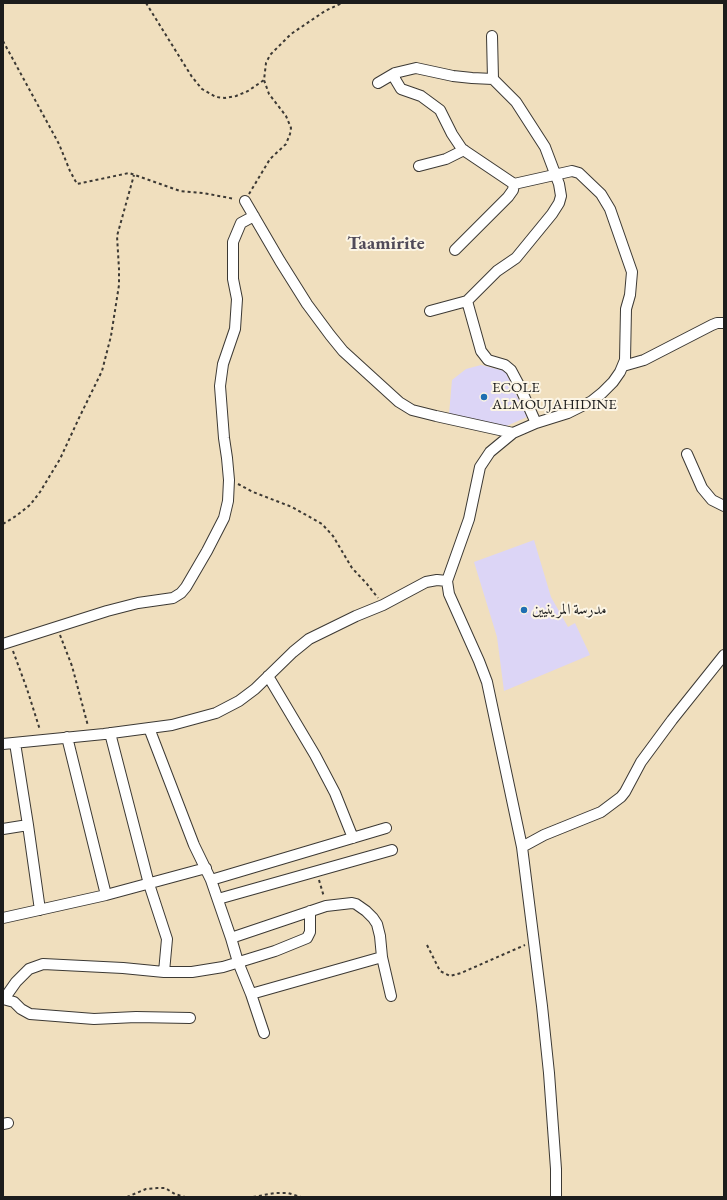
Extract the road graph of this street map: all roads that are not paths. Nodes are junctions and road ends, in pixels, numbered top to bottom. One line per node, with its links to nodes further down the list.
1 (492, 36): 3 (street)
2 (395, 73): 3 (street); 4 (street); 5 (street)
3 (493, 79): 7 (street)
4 (378, 83)
5 (464, 150): 6 (street); 8 (street)
6 (419, 166)
7 (556, 175): 8 (street); 12 (street); 15 (street)
8 (514, 184): 11 (street)
9 (245, 201): 10 (street)
10 (254, 216): 17 (street); 21 (street)
11 (455, 250)
12 (467, 302): 13 (street); 16 (street)
13 (430, 311)
14 (723, 322): 15 (street)
15 (623, 366): 16 (street)
16 (536, 423): 17 (street)
17 (513, 433): 20 (street)
18 (687, 454): 19 (street)
19 (724, 506)
20 (447, 581): 23 (street); 33 (street)
21 (6, 643)
22 (724, 655): 33 (street)
23 (268, 676): 24 (street); 32 (street)
24 (149, 728): 25 (street); 35 (street)
25 (110, 733): 26 (street); 37 (street)
26 (67, 737): 27 (street); 38 (street)
27 (16, 743): 28 (street); 29 (street)
28 (3, 744)
29 (28, 825): 31 (street); 40 (street)
30 (386, 828): 32 (street)
31 (3, 829)
32 (353, 838): 36 (street)
33 (522, 847): 52 (street)
34 (392, 850): 39 (street)
35 (206, 868): 36 (street); 37 (street)
36 (210, 880): 39 (street)
37 (149, 884): 38 (street); 46 (street)
38 (106, 895): 40 (street)
39 (218, 899): 43 (street)
40 (40, 910): 42 (street)
41 (310, 911): 43 (street); 44 (street); 45 (street)
42 (3, 918)
43 (231, 938): 45 (street)
44 (382, 957): 47 (street); 48 (street)
45 (238, 962): 46 (street); 47 (street)
46 (164, 972): 49 (street)
47 (251, 994): 51 (street)
48 (391, 996)
49 (4, 999): 50 (street)
50 (190, 1018)
51 (264, 1033)
52 (556, 1197)

